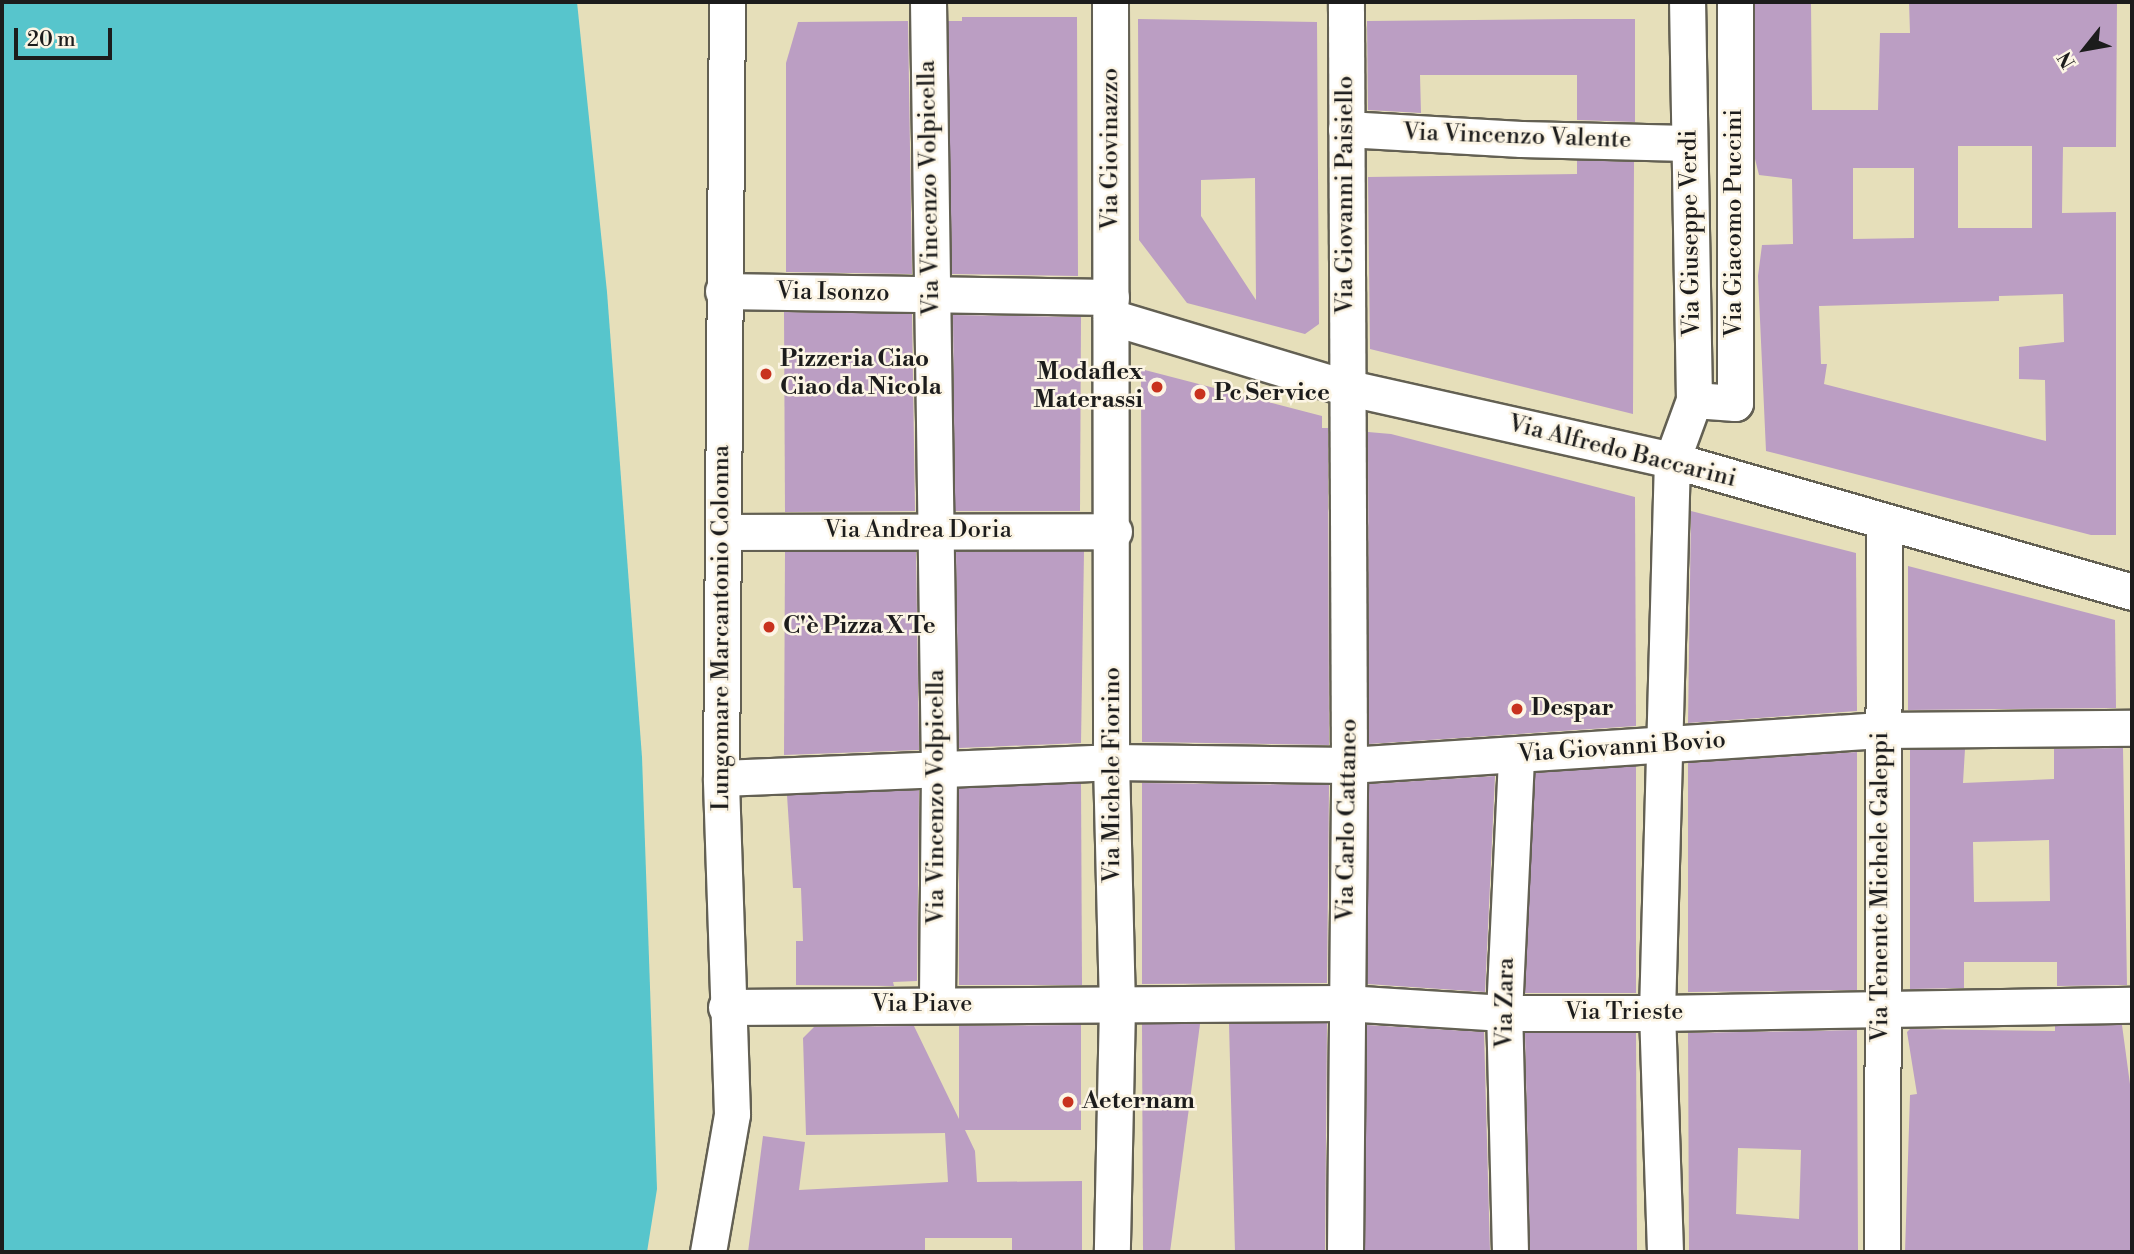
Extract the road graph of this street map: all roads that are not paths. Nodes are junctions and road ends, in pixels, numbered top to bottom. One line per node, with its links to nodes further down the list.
1 (727, 2): 9 (street, Lungomare Marcantonio Colonna)
2 (928, 2): 10 (street, Via Vincenzo Volpicella)
3 (1110, 2): 11 (street, Via Giovinazzo)
4 (1346, 2): 7 (street, Via Giovanni Paisiello)
5 (1688, 2): 8 (street, Via Giuseppe Verdi)
6 (1735, 2): 13 (street, Via Giacomo Puccini)
7 (1346, 129): 8 (street, Via Vincenzo Valente); 12 (street, Via Giovanni Paisiello)
8 (1688, 142): 13 (street, Via Giuseppe Verdi)
9 (723, 291): 10 (street, Via Isonzo); 18 (street, Lungomare Marcantonio Colonna)
10 (931, 296): 11 (street, Via Isonzo); 16 (street, Via Vincenzo Volpicella)
11 (1111, 307): 12 (street, Via Alfredo Baccarini); 17 (street, Via Michele Fiorino)
12 (1345, 387): 14 (street, Via Alfredo Baccarini); 25 (street, Via Carlo Cattaneo)
13 (1694, 400): 14 (street, Via Giuseppe Verdi)
14 (1672, 460): 15 (street, Via Alfredo Baccarini); 22 (street, Via Giuseppe Verdi)
15 (1884, 522): 19 (street, Via Alfredo Baccarini); 21 (street, Via Tenente Michele Galeppi)
16 (936, 530): 17 (street, Via Andrea Doria); 18 (street, Via Andrea Doria); 26 (street, Via Vincenzo Volpicella)
17 (1114, 531): 24 (street, Via Michele Fiorino)
18 (723, 532): 27 (street, Lungomare Marcantonio Colonna)
19 (2132, 592)
20 (2132, 728): 21 (street, Via Giovanni Bovio)
21 (1881, 730): 22 (street, Via Giovanni Bovio); 33 (street, Via Tenente Michele Galeppi)
22 (1665, 745): 23 (street, Via Giovanni Bovio); 35 (street, Via Giuseppe Verdi)
23 (1516, 755): 25 (street, Via Giovanni Bovio); 34 (street, Via Zara)
24 (1111, 762): 25 (street, Via Giovanni Bovio); 26 (street, Via Giovanni Bovio); 30 (street, Via Michele Fiorino)
25 (1349, 765): 28 (street, Via Carlo Cattaneo)
26 (939, 769): 27 (street, Via Giovanni Bovio); 29 (street, Via Vincenzo Volpicella)
27 (721, 778): 32 (street, Lungomare Marcantonio Colonna)
28 (1345, 1003): 30 (street, Via Trieste); 34 (street, Via Trieste); 38 (street, Via Carlo Cattaneo)
29 (937, 1005): 30 (street, Via Piave); 32 (street, Via Piave)
30 (1117, 1005): 37 (street, Via Michele Fiorino)
31 (2132, 1005): 33 (street, Via Trieste)
32 (726, 1007): 36 (street, Lungomare Marcantonio Colonna)
33 (1881, 1008): 35 (street, Via Trieste); 41 (street, Via Tenente Michele Galeppi)
34 (1504, 1013): 35 (street, Via Trieste); 39 (street, Via Zara)
35 (1657, 1013): 40 (street, Via Giuseppe Verdi)
36 (708, 1252)
37 (1112, 1252)
38 (1345, 1252)
39 (1510, 1252)
40 (1665, 1252)
41 (1882, 1252)

